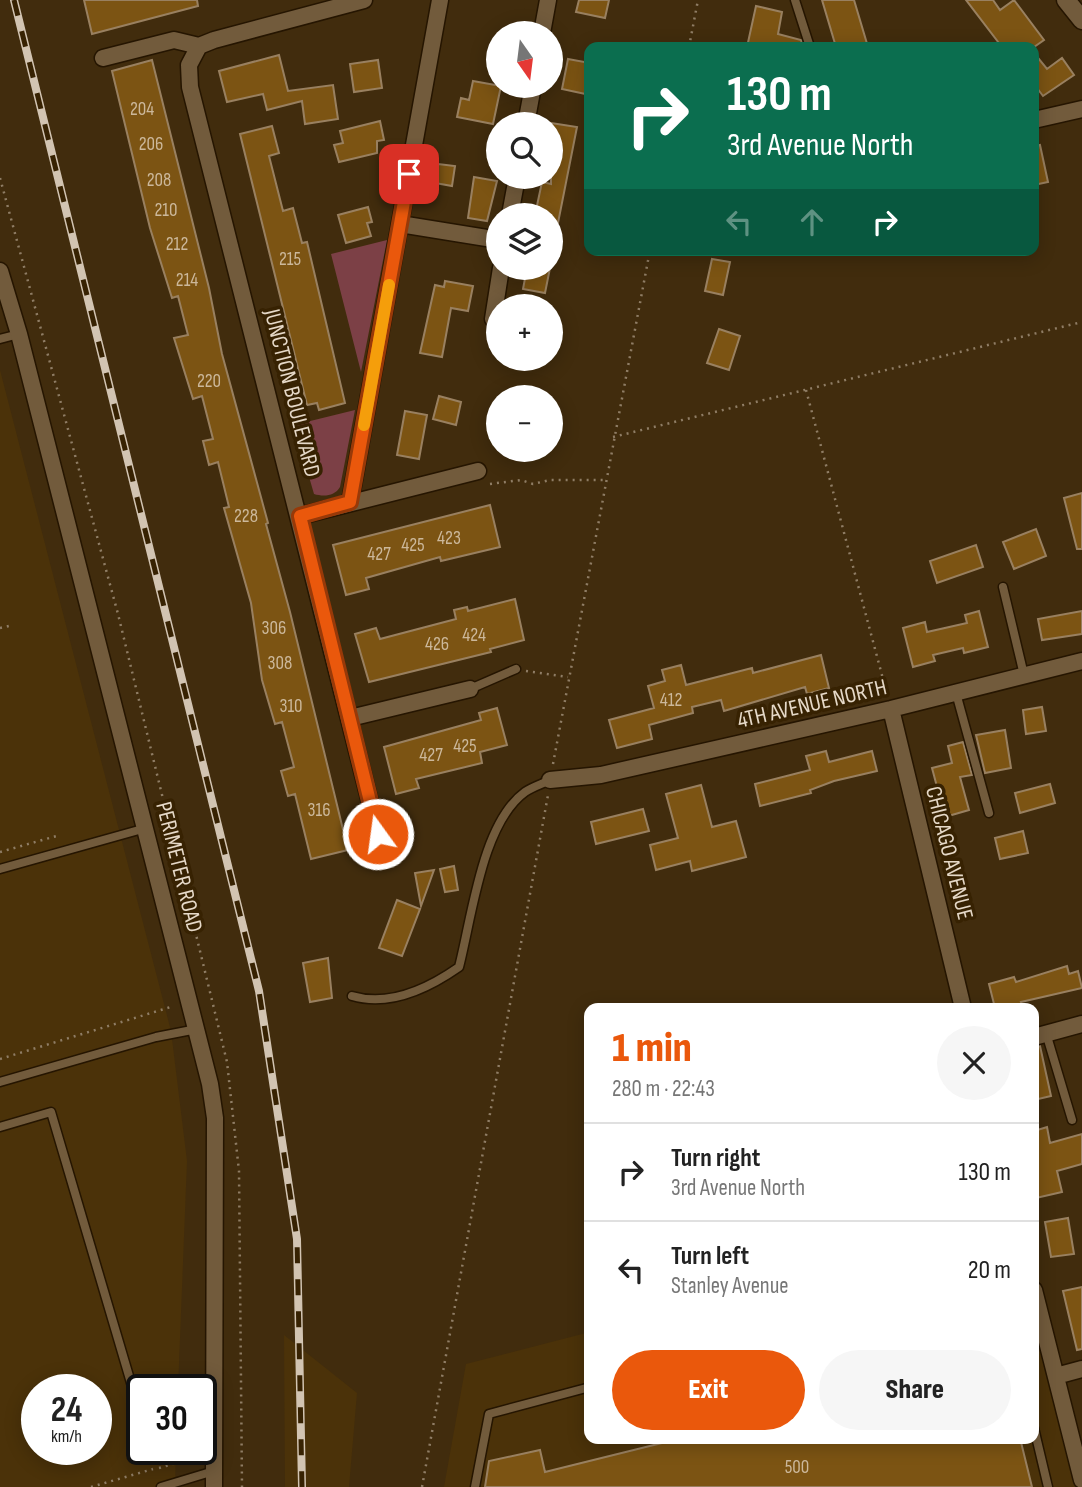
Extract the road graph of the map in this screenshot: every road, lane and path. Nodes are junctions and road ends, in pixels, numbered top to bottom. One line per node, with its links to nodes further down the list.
1 (364, 0): 11 (street)
2 (440, 0): 15 (street)
3 (548, 0): 8 (street)
4 (698, 0): 9 (path)
5 (795, 0): 10 (lane)
6 (1066, 0): 7 (street)
7 (1082, 20)
8 (544, 21)
9 (690, 42)
10 (808, 42)
11 (199, 46): 12 (street); 27 (street, JUNCTION BOULEVARD)
12 (103, 58)
13 (1082, 109): 14 (street)
14 (1039, 119)
15 (400, 224): 16 (street); 26 (street)
16 (486, 238)
17 (649, 256): 23 (path)
18 (0, 271): 20 (street, PERIMETER ROAD)
19 (1082, 322): 22 (path)
20 (19, 334): 21 (lane); 41 (street, PERIMETER ROAD)
21 (0, 340)
22 (806, 390): 23 (path); 37 (path)
23 (612, 437): 25 (path)
24 (478, 471): 25 (path); 26 (street)
25 (604, 480): 34 (path)
26 (350, 502): 27 (street)
27 (300, 516): 38 (street, JUNCTION BOULEVARD)
28 (1003, 587): 33 (lane)
29 (13, 625): 30 (path)
30 (0, 628)
31 (1082, 661): 33 (street, 4TH AVENUE NORTH)
32 (516, 669): 34 (path); 35 (lane)
33 (1024, 675): 36 (street, 4TH AVENUE NORTH)
34 (569, 677): 39 (path)
35 (470, 689): 38 (street)
36 (956, 693): 37 (street, 4TH AVENUE NORTH); 40 (lane)
37 (891, 709): 39 (street, 4TH AVENUE NORTH); 49 (street, CHICAGO AVENUE)
38 (350, 718): 42 (street, JUNCTION BOULEVARD)
39 (551, 778): 47 (lane); 68 (path)
40 (989, 813)
41 (146, 828): 45 (lane); 48 (street, PERIMETER ROAD)
42 (378, 834)
43 (60, 835): 44 (path)
44 (0, 852)
45 (0, 869)
46 (213, 996): 48 (path)
47 (352, 996)
48 (190, 1002): 51 (street, PERIMETER ROAD); 53 (path)
49 (962, 1003)
50 (1082, 1024): 52 (street)
51 (197, 1029): 54 (lane); 64 (street, PERIMETER ROAD)
52 (1040, 1035): 55 (lane)
53 (0, 1059)
54 (0, 1082)
55 (1072, 1120)
56 (0, 1127): 59 (lane)
57 (1039, 1310): 60 (street)
58 (1082, 1369): 60 (street)
59 (128, 1374)
60 (1056, 1376): 65 (street)
61 (584, 1389): 69 (lane)
62 (1038, 1444): 70 (lane)
63 (169, 1465): 66 (path)
64 (214, 1479): 67 (lane)
65 (1082, 1480)
66 (91, 1487)
67 (161, 1487)
68 (422, 1487)
69 (475, 1487)
70 (1048, 1487)

